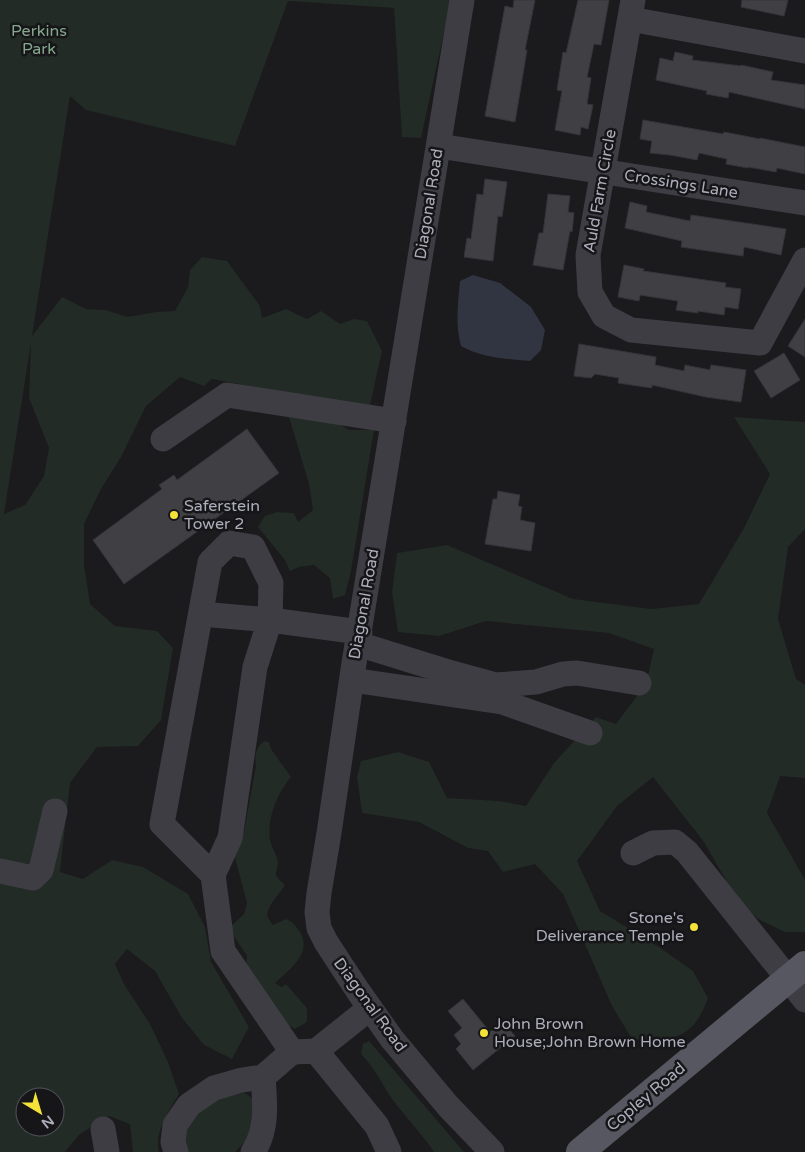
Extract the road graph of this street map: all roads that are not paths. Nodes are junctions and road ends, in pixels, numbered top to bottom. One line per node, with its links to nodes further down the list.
1 (462, 0): 4 (street, Diagonal Road)
2 (631, 10): 3 (street, Auld Farm Circle); 5 (street, Auld Farm Circle)
3 (805, 51)
4 (439, 146): 5 (street, Crossings Lane); 8 (street, Diagonal Road)
5 (603, 172): 6 (street, Crossings Lane); 7 (street, Auld Farm Circle)
6 (805, 203)
7 (805, 260)
8 (394, 421): 9 (street); 12 (street, Diagonal Road)
9 (163, 440)
10 (201, 614): 11 (street); 11 (street); 19 (street)
11 (270, 620): 12 (street); 19 (street)
12 (359, 638): 13 (street, Diagonal Road); 14 (street)
13 (352, 680): 15 (street); 22 (street, Diagonal Road)
14 (639, 683)
15 (590, 733)
16 (55, 811): 18 (street)
17 (633, 853): 20 (street)
18 (0, 871)
19 (213, 875): 24 (street)
20 (796, 972): 21 (street); 30 (main road, Copley Road)
21 (805, 1000)
22 (370, 1008): 23 (street); 29 (street, Diagonal Road)
23 (316, 1051): 24 (street); 28 (street)
24 (292, 1052): 25 (street)
25 (263, 1077): 26 (street); 27 (street)
26 (176, 1152)
27 (252, 1152)
28 (389, 1152)
29 (492, 1152)
30 (580, 1152)

